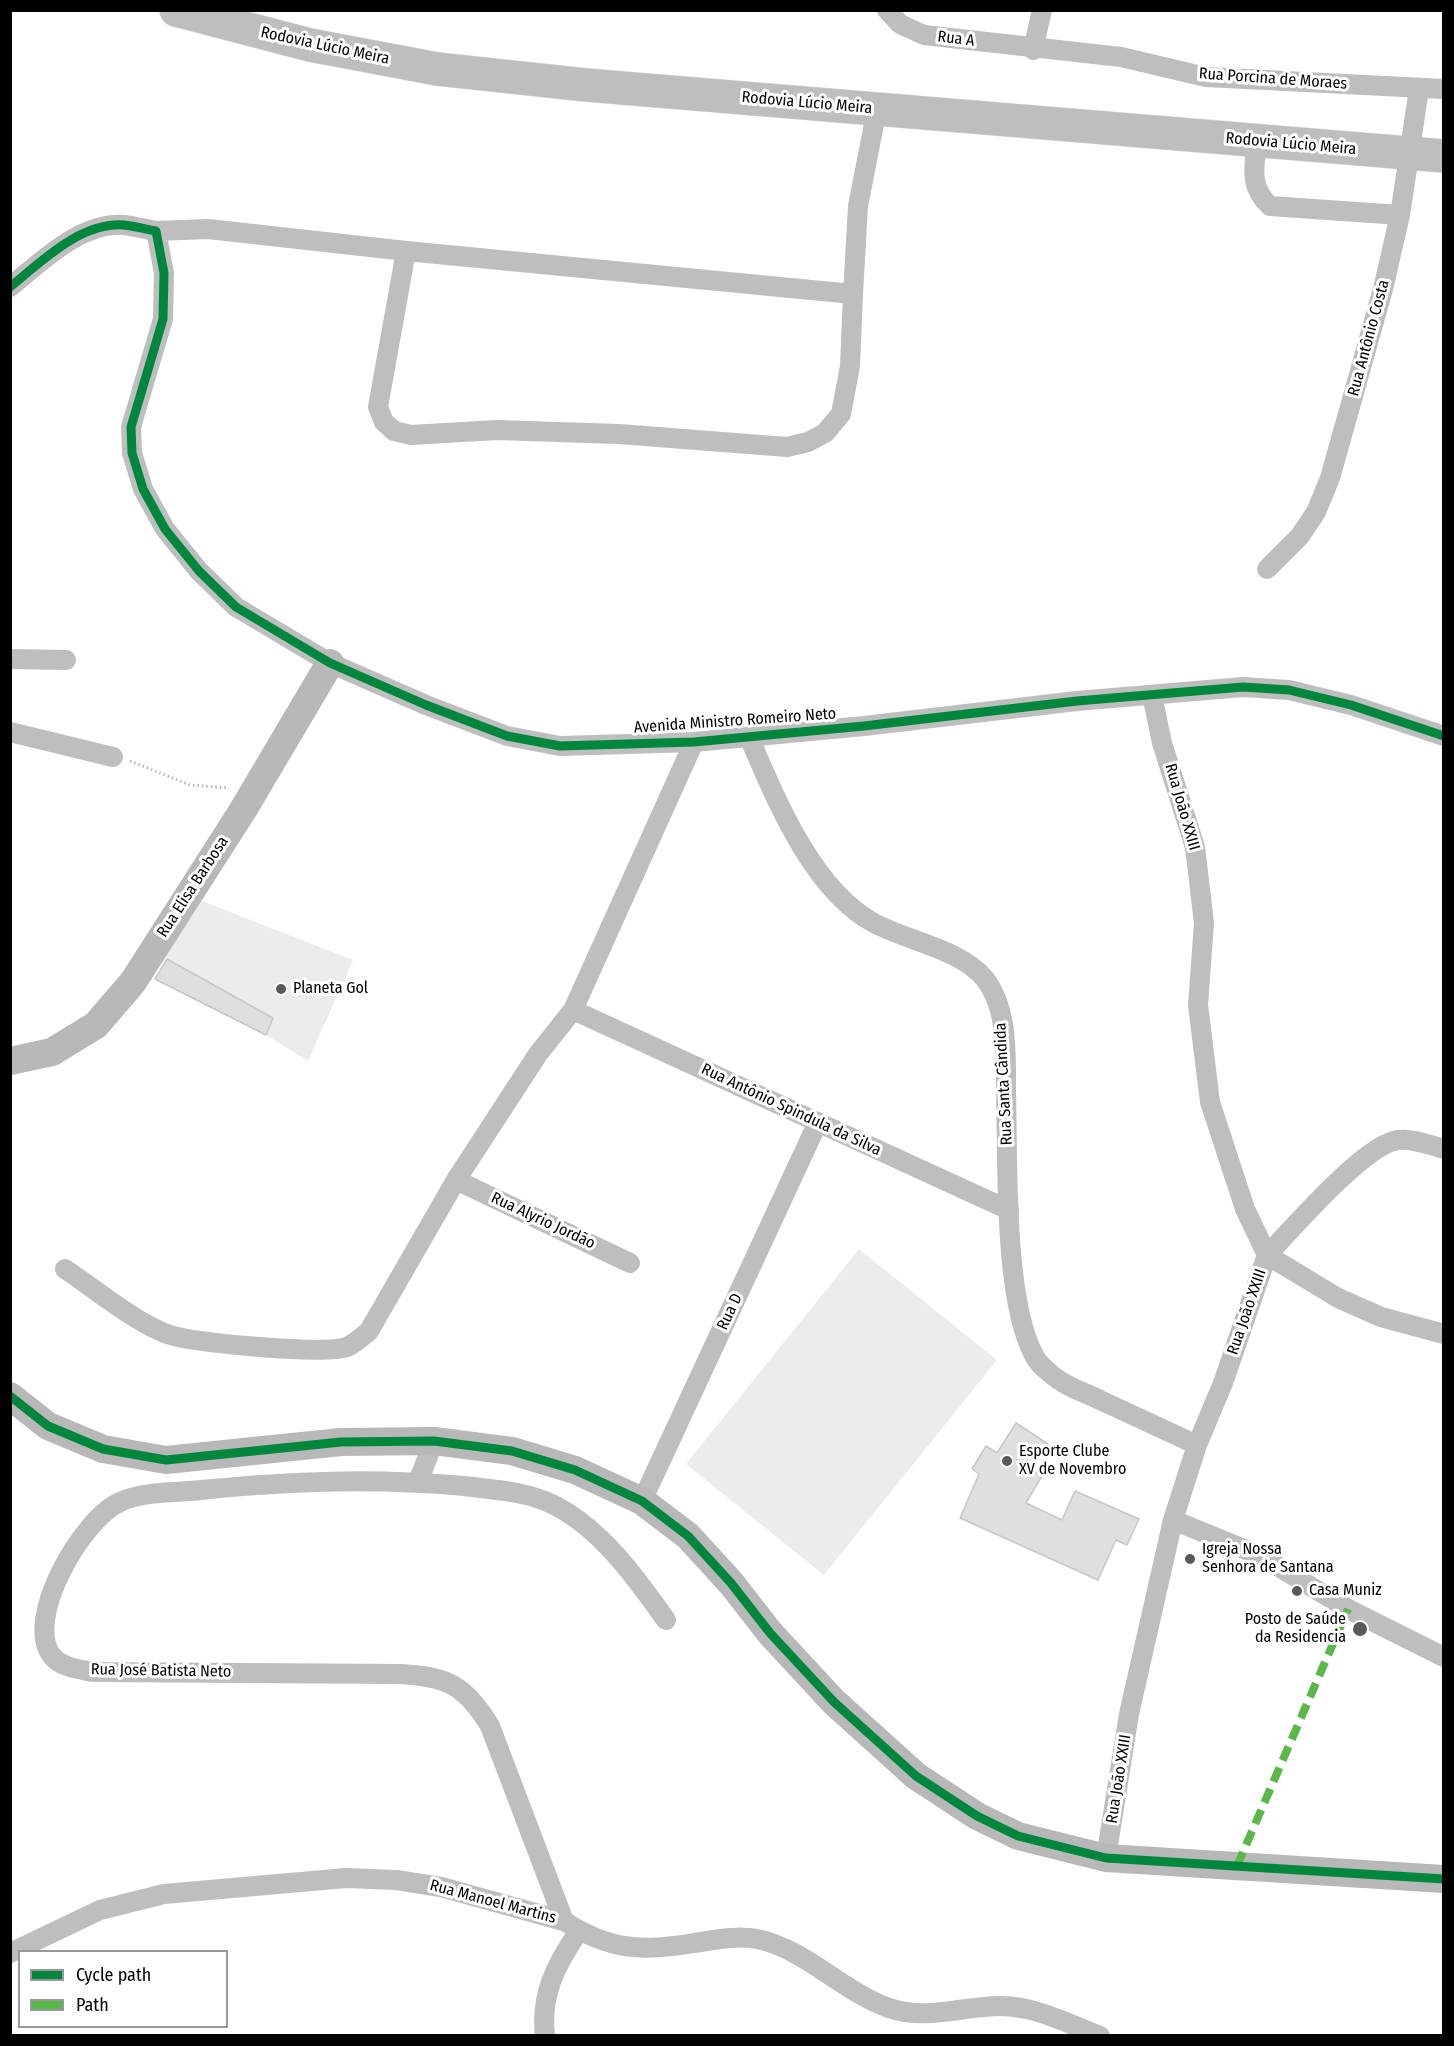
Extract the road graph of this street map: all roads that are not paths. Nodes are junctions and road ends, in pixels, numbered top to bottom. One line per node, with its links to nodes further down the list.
1 (176, 10): 7 (highway, Rodovia Lúcio Meira)
2 (887, 10): 4 (street, Rua A)
3 (1041, 10): 4 (street)
4 (1033, 50): 5 (street, Rua Porcina de Moraes)
5 (1419, 89): 6 (street, Rua Porcina de Moraes); 9 (street, Rua Antônio Costa)
6 (1443, 89)
7 (877, 109): 8 (highway, Rodovia Lúcio Meira); 15 (street)
8 (1257, 142): 9 (highway, Rodovia Lúcio Meira); 11 (street)
9 (1409, 154): 10 (highway, Rodovia Lúcio Meira); 11 (street, Rua Antônio Costa)
10 (1443, 156)
11 (1400, 215): 16 (street, Rua Antônio Costa)
12 (156, 231): 13 (street); 14 (street); 19 (street, Avenida Ministro Romeiro Neto)
13 (406, 251): 15 (street); 15 (street)
14 (10, 287)
15 (853, 294)
16 (1267, 569)
17 (10, 659): 18 (street)
18 (66, 660)
19 (330, 663): 24 (street, Avenida Ministro Romeiro Neto); 27 (street, Rua Elisa Barbosa)
20 (1152, 695): 22 (street, Avenida Ministro Romeiro Neto); 23 (street, Avenida Ministro Romeiro Neto); 32 (street, Rua João XXIII)
21 (10, 732): 25 (street)
22 (1443, 736)
23 (748, 737): 24 (street, Avenida Ministro Romeiro Neto); 31 (street, Rua Santa Cândida)
24 (694, 742): 26 (street)
25 (113, 757)
26 (573, 1010): 28 (street, Rua Antônio Spindula da Silva); 30 (street)
27 (10, 1061)
28 (818, 1122): 31 (street, Rua Antônio Spindula da Silva); 40 (street, Rua D)
29 (1443, 1149): 32 (street)
30 (456, 1180): 33 (street, Rua Alyrio Jordão); 34 (street)
31 (1009, 1210): 38 (street, Rua Santa Cândida)
32 (1267, 1255): 35 (street); 38 (street, Rua João XXIII)
33 (630, 1263)
34 (65, 1269)
35 (1443, 1334)
36 (10, 1396): 37 (street)
37 (434, 1441): 39 (street); 40 (street)
38 (1197, 1445): 41 (street, Rua João XXIII)
39 (418, 1482): 42 (street, Rua José Batista Neto); 46 (street, Rua José Batista Neto)
40 (642, 1501): 44 (street)
41 (1173, 1520): 43 (street); 44 (street, Rua João XXIII)
42 (666, 1620)
43 (1443, 1657)
44 (1106, 1858): 45 (street)
45 (1443, 1879)
46 (572, 1926): 47 (street, Rua Manoel Martins); 48 (street); 49 (street, Rua Manoel Martins)
47 (10, 1953)
48 (544, 2036)
49 (1100, 2036)

